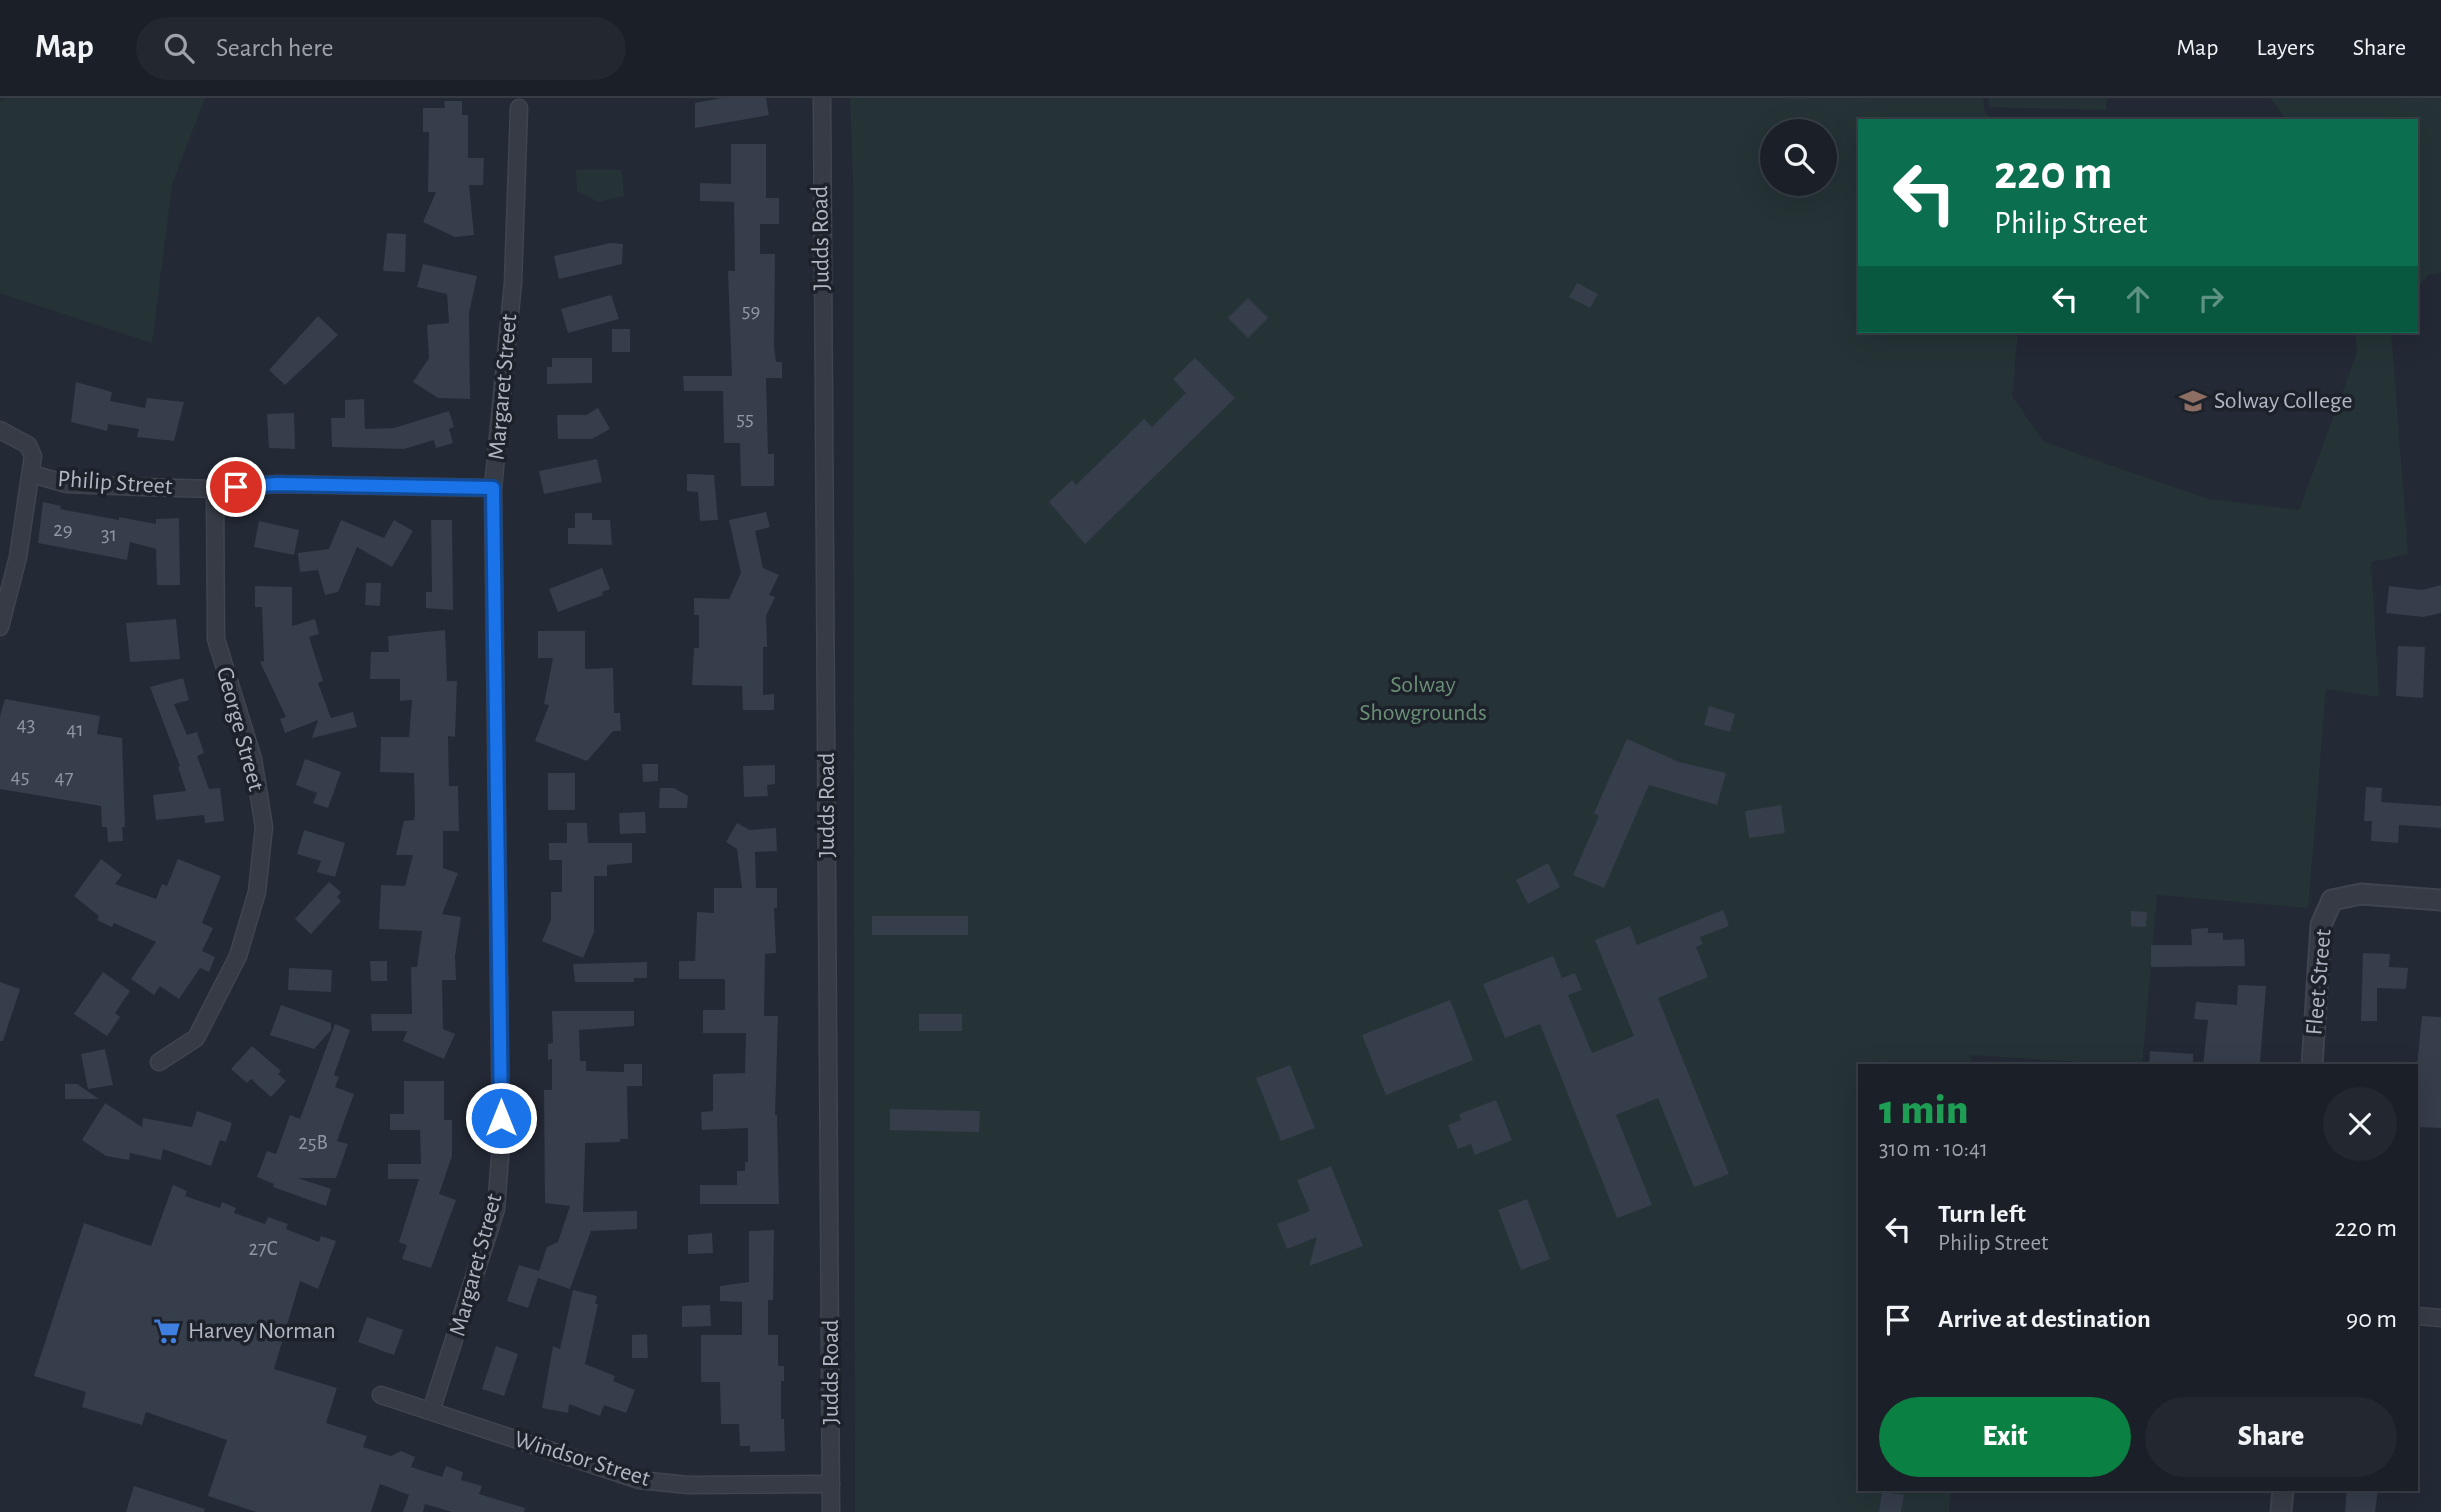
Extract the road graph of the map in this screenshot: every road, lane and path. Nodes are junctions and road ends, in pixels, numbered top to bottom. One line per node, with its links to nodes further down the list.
1 (822, 98): 15 (street, Judds Road)
2 (519, 108): 5 (street, Margaret Street)
3 (0, 430): 4 (street)
4 (32, 474): 6 (street, Philip Street); 7 (street)
5 (493, 488): 6 (street, Philip Street); 14 (street, Margaret Street)
6 (215, 489): 9 (street, George Street)
7 (0, 628)
8 (2441, 900): 10 (street, Fleet Street)
9 (159, 1062)
10 (2312, 1064)
11 (2418, 1316): 12 (street)
12 (2441, 1318)
13 (381, 1395): 14 (street, Windsor Street)
14 (432, 1411): 15 (street, Windsor Street)
15 (831, 1484): 17 (street, Judds Road)
16 (2283, 1491): 18 (street)
17 (831, 1512)
18 (2281, 1512)

